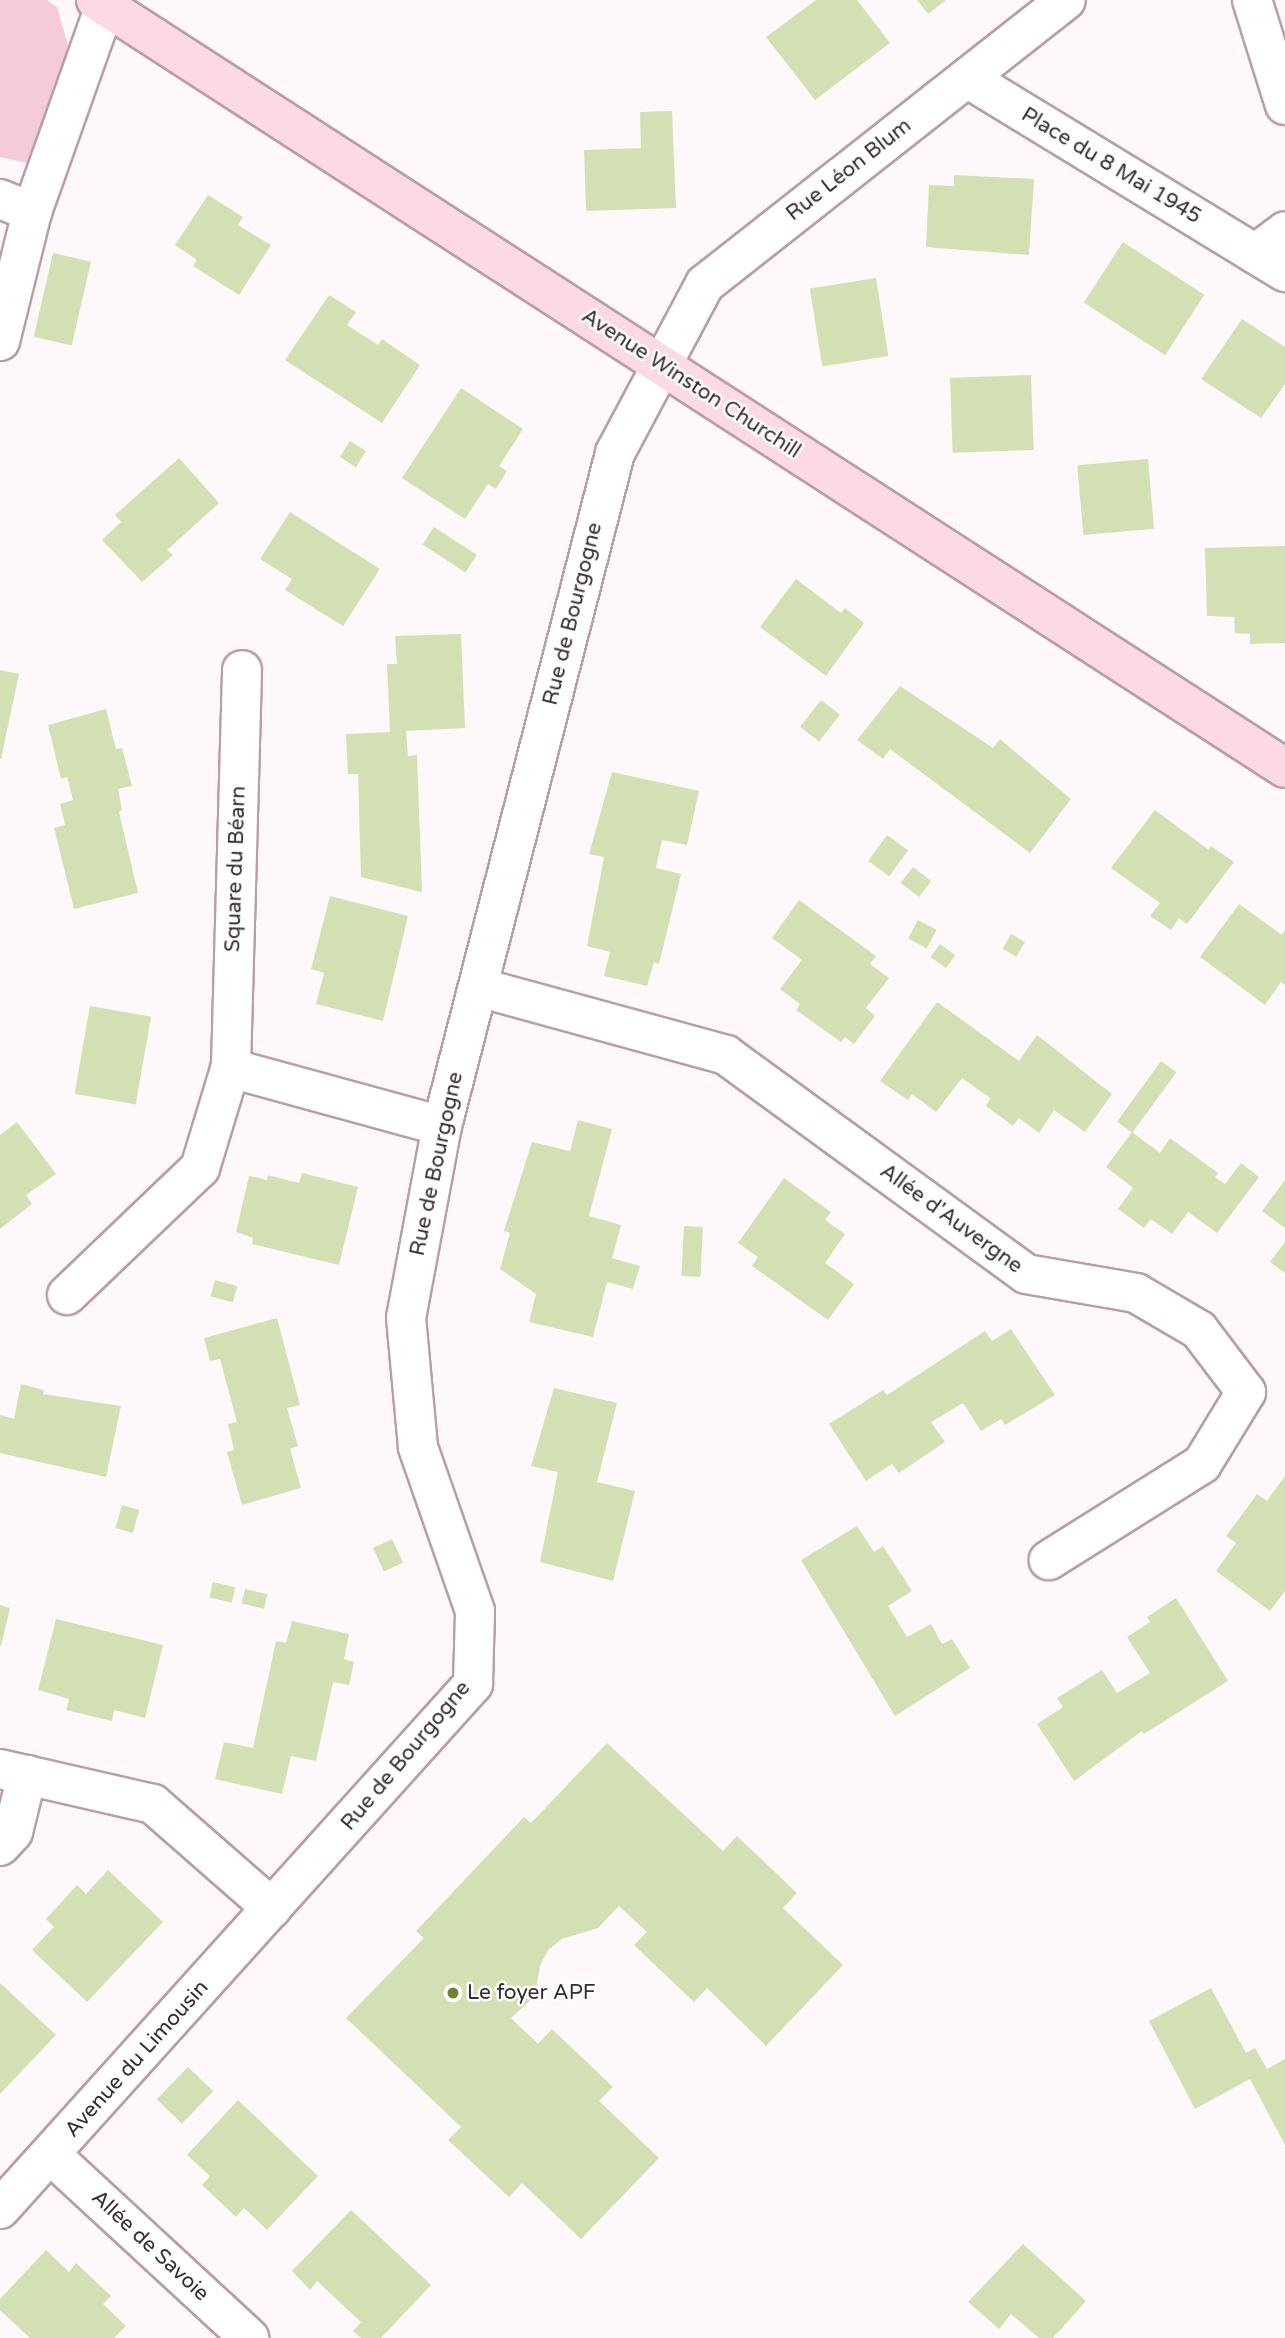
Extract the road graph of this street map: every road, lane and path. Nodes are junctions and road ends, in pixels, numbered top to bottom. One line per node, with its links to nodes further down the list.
1 (1066, 0): 4 (street, Rue Léon Blum)
2 (1252, 0): 5 (street)
3 (101, 3): 6 (street); 10 (main road, Avenue Winston Churchill)
4 (967, 78): 8 (street, Place du 8 Mai 1945); 10 (street, Rue Léon Blum)
5 (1285, 105)
6 (16, 206): 9 (street)
7 (1285, 231): 8 (street, Place du 8 Mai 1945)
8 (1270, 263)
9 (0, 341)
10 (662, 365): 12 (main road, Avenue Winston Churchill); 13 (street, Rue de Bourgogne)
11 (242, 670): 14 (street, Square du Béarn)
12 (1285, 768)
13 (478, 987): 15 (street, Rue de Bourgogne); 17 (street, Allée d'Auvergne)
14 (230, 1068): 15 (street); 16 (street, Square du Béarn)
15 (442, 1126): 20 (street, Rue de Bourgogne)
16 (67, 1295)
17 (1049, 1560)
18 (13, 1772): 19 (street); 20 (street)
19 (0, 1846)
20 (272, 1908): 21 (street, Avenue du Limousin)
21 (51, 2155): 22 (street, Avenue du Limousin); 23 (street, Allée de Savoie)
22 (0, 2209)
23 (249, 2338)

